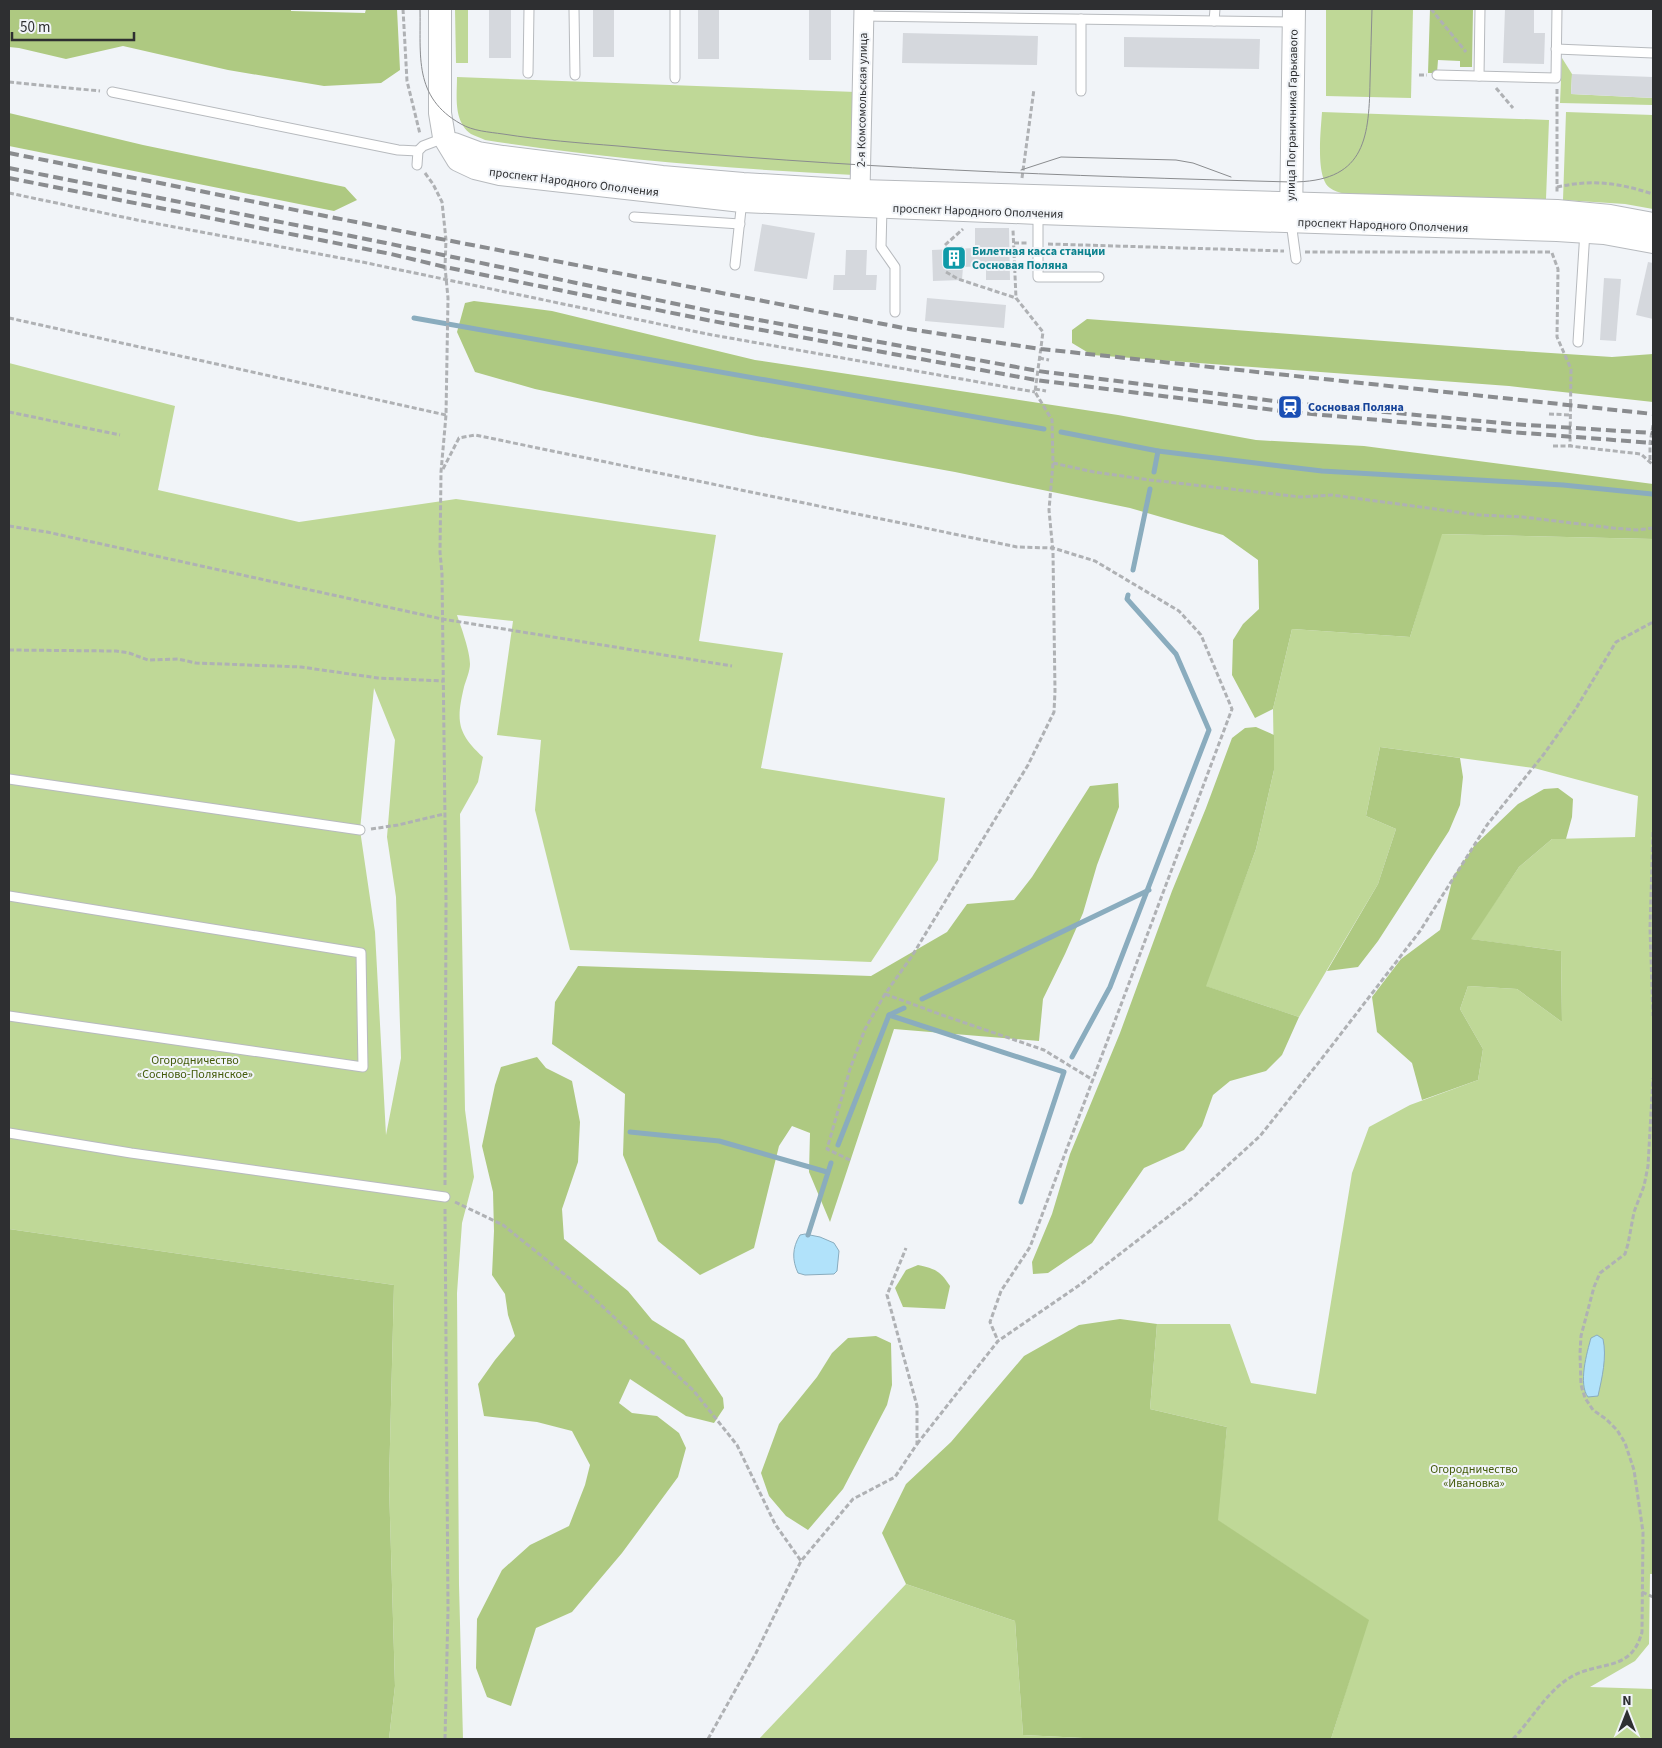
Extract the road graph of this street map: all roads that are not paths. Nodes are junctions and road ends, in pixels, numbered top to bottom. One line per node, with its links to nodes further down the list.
1 (440, 9): 24 (street)
2 (529, 9): 17 (lane)
3 (574, 9): 18 (lane)
4 (675, 9): 21 (lane)
5 (1044, 9): 12 (lane)
6 (1215, 9): 14 (lane)
7 (1480, 9): 20 (lane)
8 (1557, 9): 15 (lane)
9 (864, 12): 10 (lane); 28 (street, 2-я Комсомольская улица)
10 (958, 13): 12 (lane)
11 (1294, 15): 14 (lane); 30 (street, улица Пограничника Гарькавого)
12 (1044, 19): 13 (lane)
13 (1081, 19): 14 (lane); 22 (lane)
14 (1214, 21)
15 (1556, 49): 16 (lane); 20 (lane)
16 (1653, 53)
17 (528, 73)
18 (575, 75)
19 (1437, 75): 20 (lane)
20 (1479, 76)
21 (675, 78)
22 (1081, 91)
23 (112, 92): 25 (lane)
24 (446, 140): 25 (lane); 27 (street, проспект Народного Ополчения)
25 (421, 149): 26 (lane)
26 (417, 165)
27 (742, 192): 28 (street, проспект Народного Ополчения); 32 (lane)
28 (867, 202): 29 (street, проспект Народного Ополчения); 30 (street, проспект Народного Ополчения); 39 (lane)
29 (1038, 213): 30 (street, проспект Народного Ополчения); 38 (lane)
30 (1291, 213): 33 (street, проспект Народного Ополчения); 34 (street, проспект Народного Ополчения); 36 (lane)
31 (634, 218): 32 (lane)
32 (740, 224): 37 (lane)
33 (1653, 224)
34 (1585, 231): 35 (street, проспект Народного Ополчения); 40 (lane)
35 (1653, 242)
36 (1296, 259)
37 (735, 265)
38 (1099, 277)
39 (895, 312)
40 (1578, 342)
41 (9, 779): 42 (lane)
42 (360, 830)
43 (9, 896): 44 (lane)
44 (9, 1016)
45 (9, 1133): 46 (lane)
46 (445, 1197)

